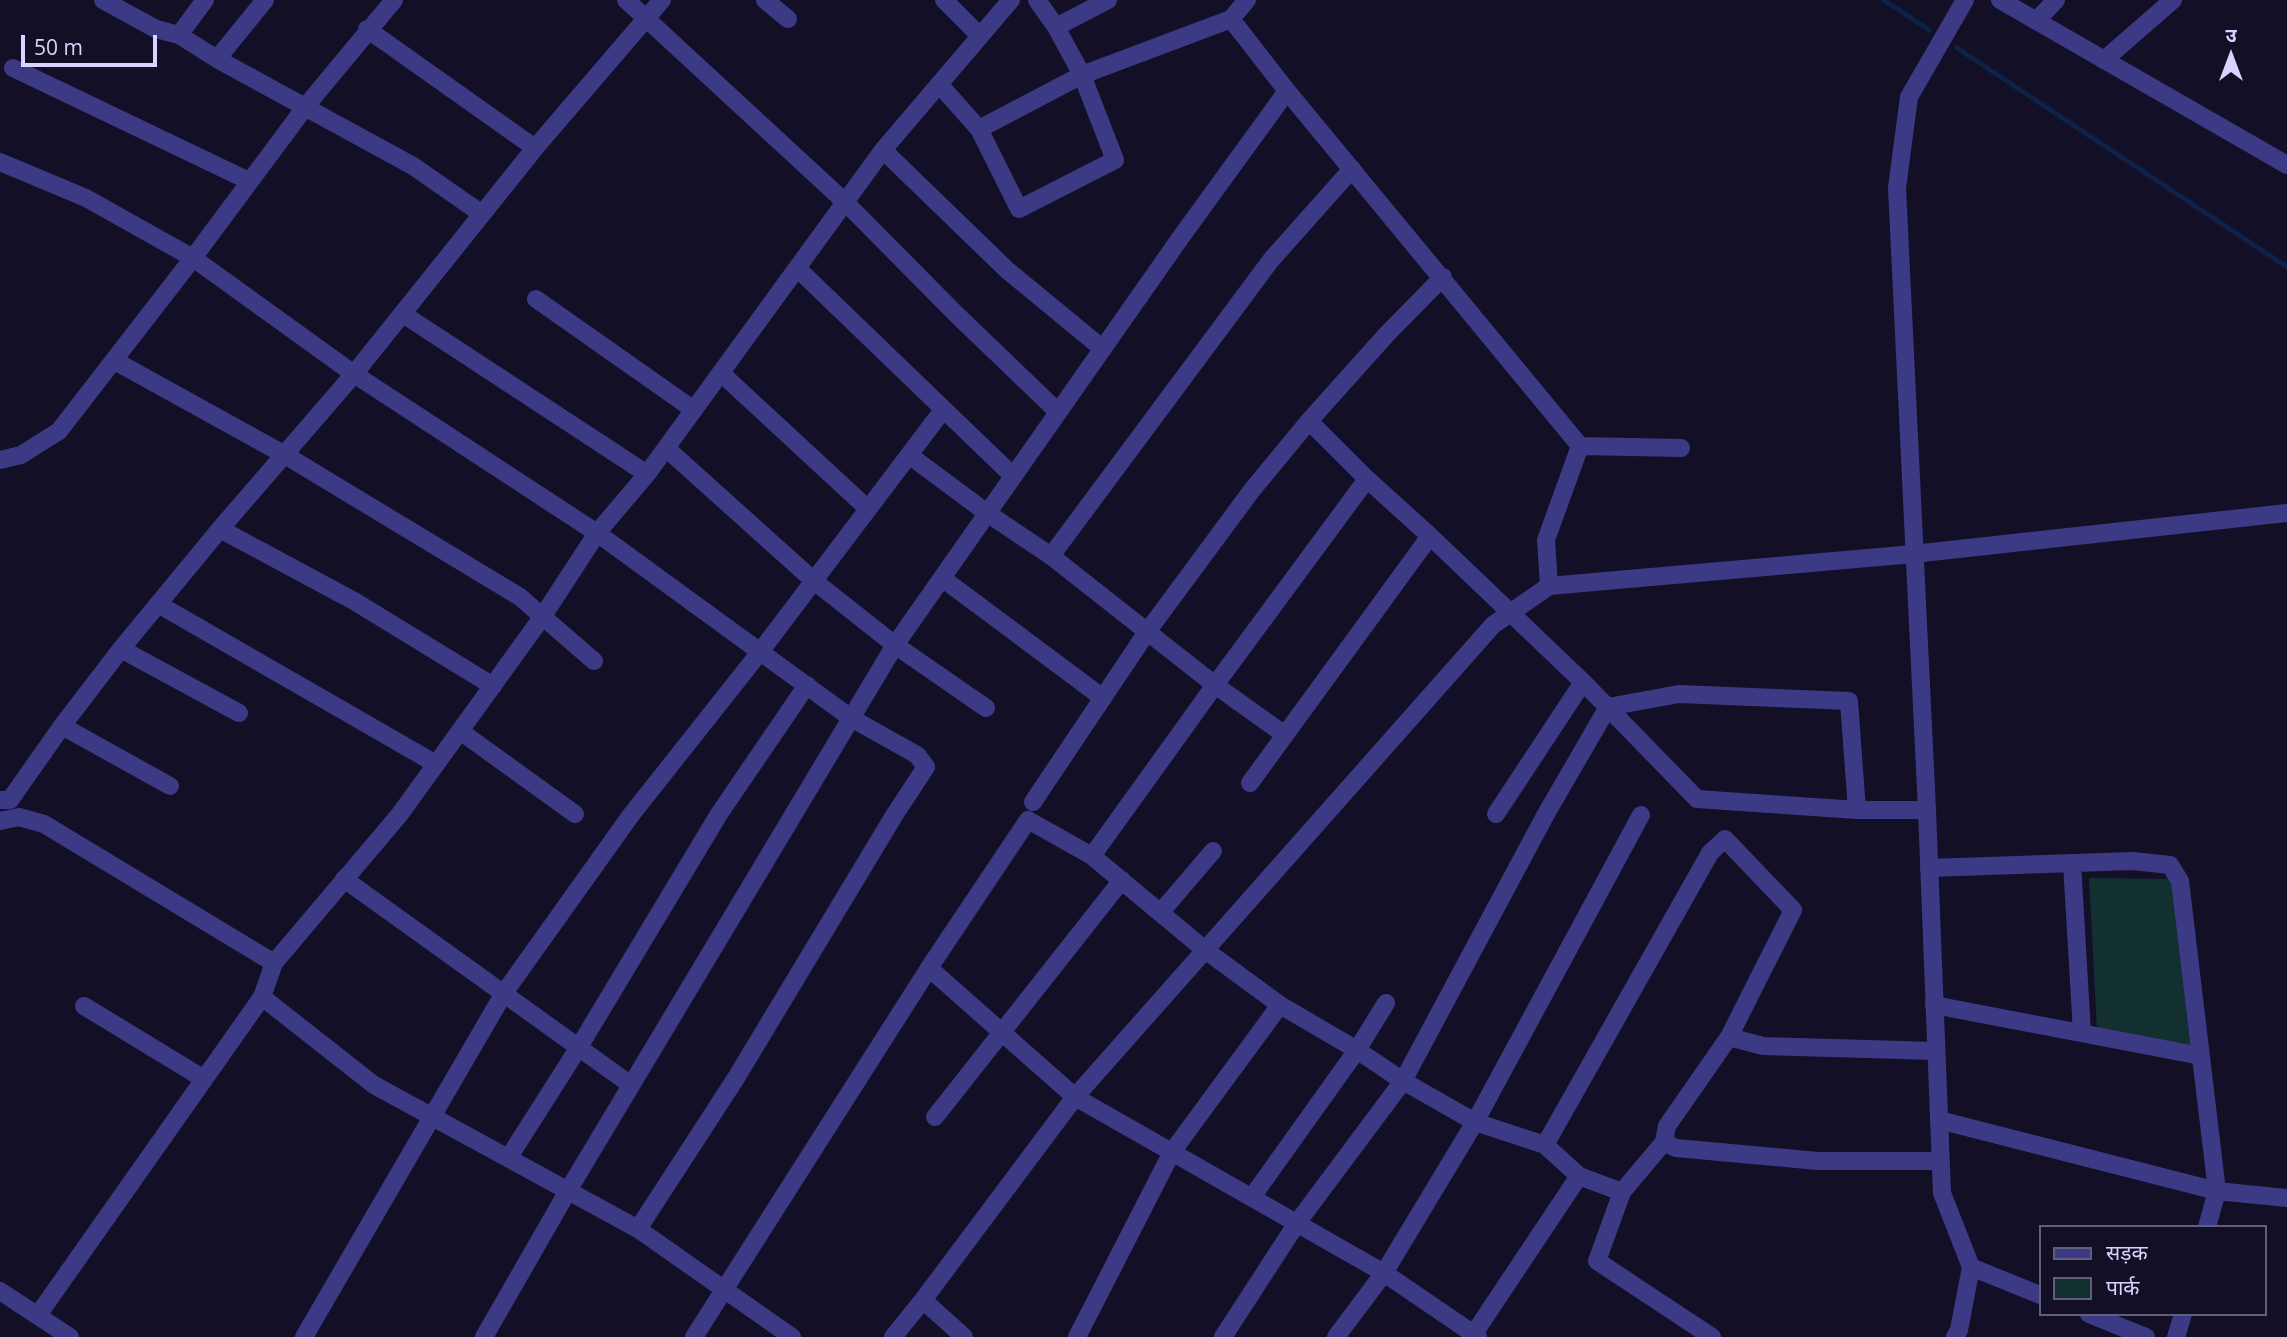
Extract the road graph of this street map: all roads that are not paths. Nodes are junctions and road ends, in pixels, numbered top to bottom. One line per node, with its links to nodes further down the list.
1 (103, 0): 23 (street)
2 (205, 0): 23 (street)
3 (265, 0): 25 (street)
4 (394, 0): 22 (street)
5 (626, 0): 17 (street)
6 (662, 0): 17 (street)
7 (765, 0): 18 (street)
8 (944, 0): 24 (street)
9 (1011, 0): 24 (street)
10 (1037, 0): 21 (street)
11 (1108, 0): 21 (street)
12 (1247, 0): 19 (street)
13 (1965, 0): 69 (street)
14 (2000, 0): 20 (street)
15 (2056, 0): 20 (street)
16 (2173, 0): 26 (street)
17 (646, 19): 33 (street); 39 (street)
18 (788, 19)
19 (1231, 19): 28 (street); 30 (street)
20 (2036, 21): 26 (street)
21 (1056, 27): 28 (street)
22 (367, 29): 31 (street); 33 (street)
23 (178, 35): 25 (street)
24 (980, 36): 29 (street)
25 (217, 59): 31 (street)
26 (2104, 60): 36 (street)
27 (13, 68): 38 (street)
28 (1082, 75): 32 (street); 32 (street)
29 (939, 84): 32 (street); 34 (street)
30 (1287, 91): 37 (street); 46 (street)
31 (306, 106): 38 (street); 40 (street)
32 (979, 129)
33 (535, 148): 40 (street)
34 (883, 150): 39 (street); 46 (street)
35 (0, 162): 41 (street)
36 (2287, 165)
37 (1352, 169): 43 (street); 70 (street)
38 (250, 181): 41 (street)
39 (845, 202): 42 (street); 52 (street)
40 (482, 214): 45 (street)
41 (193, 258): 47 (street); 49 (street)
42 (797, 268): 48 (street); 51 (street)
43 (1443, 277): 53 (street); 54 (street)
44 (536, 299): 50 (street)
45 (402, 314): 49 (street); 60 (street)
46 (1102, 349): 52 (street)
47 (115, 361): 57 (street); 59 (street)
48 (720, 373): 50 (street); 63 (street)
49 (354, 374): 57 (street); 67 (street)
50 (694, 410): 55 (street)
51 (943, 411): 58 (street); 61 (street)
52 (1058, 412): 61 (street)
53 (1309, 421): 62 (street); 77 (street)
54 (1580, 446): 56 (street); 73 (street)
55 (666, 447): 60 (street); 72 (street)
56 (1681, 448)
57 (285, 454): 66 (street); 76 (street)
58 (909, 455): 63 (street); 64 (street)
59 (0, 460)
60 (647, 474): 67 (street)
61 (1013, 476): 64 (street)
62 (1367, 480): 68 (street); 84 (street)
63 (868, 509): 72 (street)
64 (987, 513): 70 (street); 71 (street)
65 (2287, 513): 69 (street)
66 (220, 529): 74 (street); 85 (street)
67 (597, 533): 76 (street); 80 (street)
68 (1430, 536): 75 (street); 93 (street)
69 (1913, 554): 73 (street); 100 (street)
70 (1051, 556): 77 (street)
71 (942, 578): 78 (street); 86 (street)
72 (814, 580): 78 (street); 80 (street)
73 (1549, 586): 75 (street)
74 (158, 604): 79 (street); 94 (street)
75 (1511, 612): 82 (street); 112 (street)
76 (543, 616): 81 (street); 85 (street)
77 (1147, 632): 84 (street); 86 (street)
78 (895, 645): 88 (street); 90 (street)
79 (121, 649): 89 (street); 91 (street)
80 (760, 652): 83 (street); 115 (street)
81 (594, 661)
82 (1583, 682): 87 (street); 102 (street)
83 (807, 685): 90 (street); 124 (street)
84 (1215, 685): 93 (street); 106 (street)
85 (493, 686): 92 (street)
86 (1103, 698): 98 (street)
87 (1608, 707): 99 (street); 99 (street); 129 (street)
88 (986, 708)
89 (239, 713)
90 (851, 718): 130 (street); 149 (street)
91 (62, 726): 96 (street); 97 (street)
92 (460, 731): 94 (street); 101 (street)
93 (1285, 735): 95 (street)
94 (436, 764): 109 (street)
95 (1250, 783)
96 (170, 786)
97 (0, 800)
98 (1033, 802)
99 (1857, 810): 100 (street)
100 (1927, 810): 108 (street)
101 (575, 814)
102 (1496, 814)
103 (1641, 815): 135 (street)
104 (0, 821): 113 (street)
105 (1213, 851): 111 (street)
106 (1092, 856): 110 (street); 114 (street)
107 (2072, 863): 108 (street); 122 (street); 127 (street)
108 (1929, 868): 118 (street)
109 (344, 879): 113 (street); 115 (street)
110 (1122, 880): 111 (street); 121 (street)
111 (1160, 914): 112 (street)
112 (1205, 950): 119 (street); 131 (street)
113 (274, 963): 116 (street)
114 (929, 968): 121 (street); 152 (street)
115 (504, 993): 124 (street); 132 (street)
116 (262, 997): 128 (street); 132 (street)
117 (1386, 1003): 125 (street)
118 (1934, 1004): 122 (street); 126 (street)
119 (1280, 1005): 125 (street); 138 (street)
120 (84, 1006): 128 (street)
121 (1002, 1031): 131 (street); 133 (street)
122 (2082, 1033): 127 (street)
123 (1729, 1037): 126 (street); 136 (street); 137 (street)
124 (579, 1047): 130 (street); 139 (street)
125 (1357, 1050): 129 (street); 145 (street)
126 (1936, 1051): 134 (street)
127 (2201, 1056): 143 (street)
128 (204, 1079): 156 (street)
129 (1404, 1081): 135 (street); 147 (street)
130 (632, 1085): 142 (street)
131 (1074, 1097): 138 (street); 155 (street)
132 (432, 1117): 139 (street); 161 (street)
133 (935, 1117)
134 (1939, 1120): 140 (street); 143 (street)
135 (1475, 1122): 137 (street); 151 (street)
136 (1664, 1142): 140 (street); 144 (street)
137 (1545, 1145): 141 (street)
138 (1172, 1152): 145 (street); 167 (street)
139 (509, 1157): 142 (street)
140 (1940, 1161): 150 (street)
141 (1579, 1176): 144 (street); 159 (street)
142 (569, 1189): 149 (street); 162 (street)
143 (2217, 1191): 146 (street); 148 (street)
144 (1622, 1192): 170 (street)
145 (1251, 1197): 147 (street)
146 (2287, 1198)
147 (1297, 1223): 151 (street); 168 (street)
148 (2208, 1225)
149 (638, 1229): 152 (street)
150 (1971, 1267): 154 (street); 171 (street)
151 (1384, 1273): 159 (street); 169 (street)
152 (725, 1289): 163 (street); 164 (street)
153 (0, 1291): 156 (street)
154 (2038, 1294)
155 (923, 1300): 165 (street); 166 (street)
156 (38, 1315): 160 (street)
157 (2094, 1316): 172 (street)
158 (2182, 1316): 173 (street)
159 (1477, 1333)
160 (70, 1337)
161 (304, 1337)
162 (484, 1337)
163 (694, 1337)
164 (792, 1337)
165 (892, 1337)
166 (964, 1337)
167 (1077, 1337)
168 (1223, 1337)
169 (1336, 1337)
170 (1712, 1337)
171 (1955, 1337)
172 (2146, 1337)
173 (2176, 1337)

